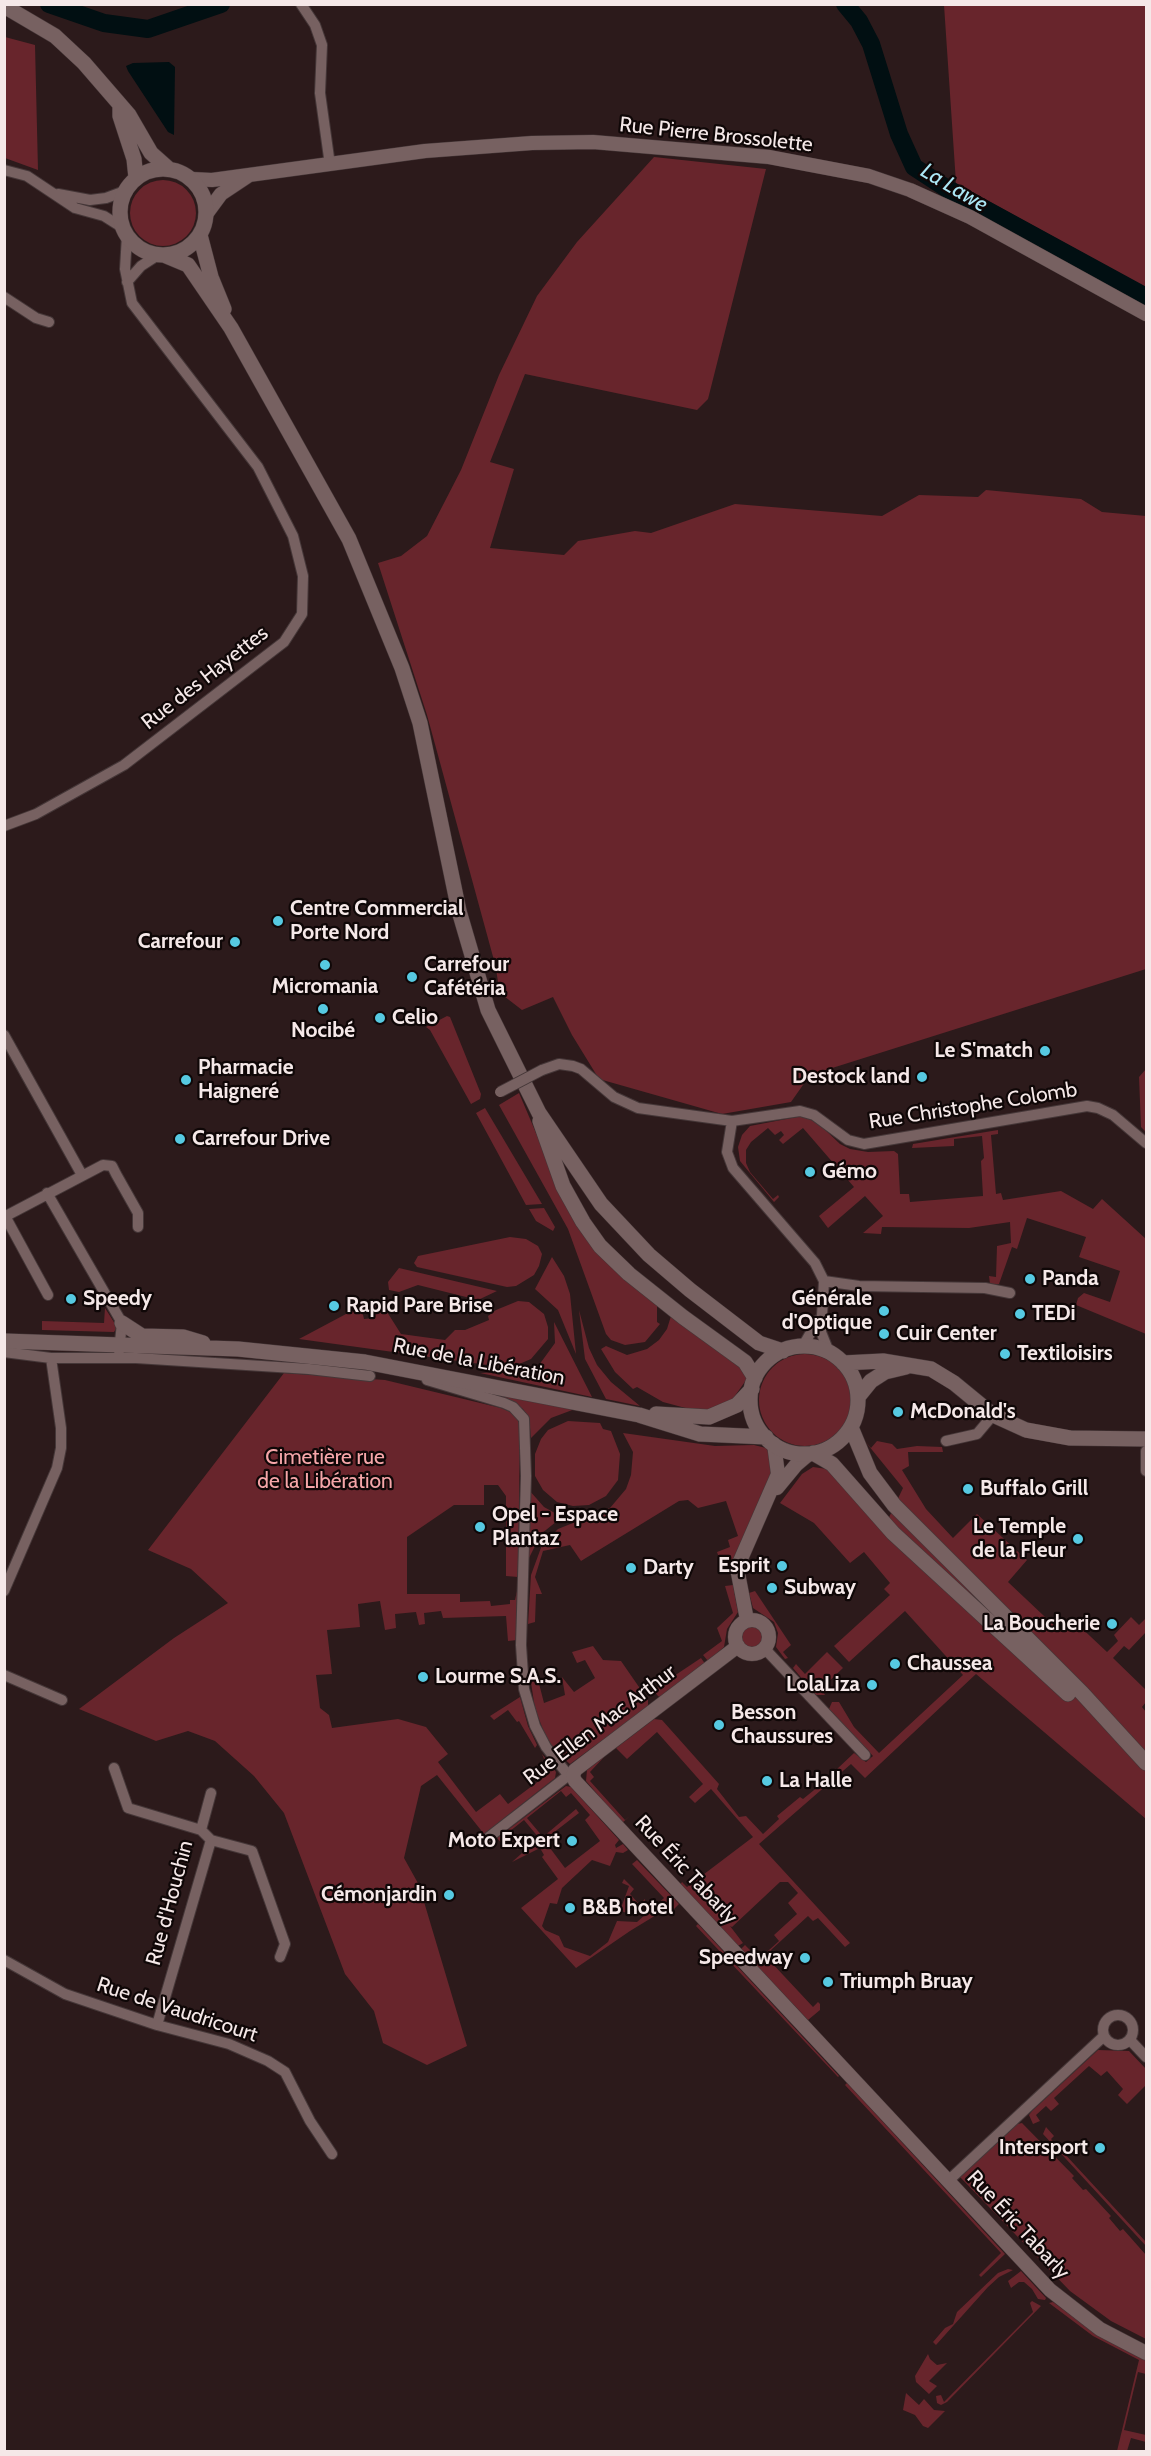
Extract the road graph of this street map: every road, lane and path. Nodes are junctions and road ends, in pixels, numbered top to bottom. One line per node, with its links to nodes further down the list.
1 (301, 4): 4 (street)
2 (4, 6): 3 (main road)
3 (120, 106): 5 (main road); 8 (main road)
4 (330, 165): 7 (street, Rue Pierre Brossolette); 18 (street, Rue Pierre Brossolette)
5 (170, 169): 8 (main road); 9 (main road)
6 (4, 170): 10 (street)
7 (249, 175): 9 (street, Rue Pierre Brossolette); 12 (street, Rue Pierre Brossolette)
8 (136, 178): 11 (main road)
9 (192, 179): 12 (main road)
10 (52, 192): 11 (street); 13 (street)
11 (124, 192): 13 (main road)
12 (207, 213): 14 (main road)
13 (125, 232): 15 (main road); 16 (street, Rue des Hayettes)
14 (200, 235): 15 (main road); 20 (main road)
15 (161, 255): 16 (street); 20 (main road)
16 (127, 282): 21 (street, Rue des Hayettes)
17 (4, 297): 19 (street)
18 (1146, 314)
19 (50, 321)
20 (231, 328): 24 (main road)
21 (4, 826)
22 (4, 1035): 27 (street)
23 (500, 1092): 25 (street, Rue Christophe Colomb, bridge)
24 (539, 1113): 39 (main road); 49 (main road)
25 (732, 1121): 26 (street, Rue Christophe Colomb); 31 (street)
26 (1146, 1143)
27 (82, 1175): 28 (street); 30 (street)
28 (47, 1193): 29 (street); 35 (street)
29 (5, 1216): 33 (street)
30 (138, 1227)
31 (824, 1281): 32 (street); 34 (street)
32 (1010, 1293)
33 (48, 1295)
34 (821, 1314): 37 (street); 42 (street)
35 (122, 1323): 38 (main road); 41 (street)
36 (4, 1341): 41 (main road, Rue de la Libération)
37 (804, 1346): 39 (main road); 42 (main road)
38 (211, 1348): 41 (main road, Rue de la Libération); 44 (main road, Rue de la Libération)
39 (783, 1351): 49 (main road)
40 (4, 1352): 43 (street, Rue de la Libération)
41 (116, 1352): 43 (street, Rue de la Libération); 44 (street, Rue de la Libération)
42 (829, 1352): 45 (main road)
43 (51, 1358): 60 (street)
44 (310, 1362): 46 (main road, Rue de la Libération); 48 (street, Rue de la Libération)
45 (843, 1363): 47 (main road); 50 (main road)
46 (384, 1365): 51 (main road, Rue de la Libération); 70 (street, Rue Éric Tabarly)
47 (915, 1365): 50 (main road); 52 (main road)
48 (370, 1377)
49 (753, 1384): 51 (main road, Rue de la Libération); 54 (main road)
50 (858, 1397): 53 (main road)
51 (639, 1415): 54 (main road, Rue de la Libération)
52 (993, 1415): 55 (street); 56 (main road)
53 (851, 1427): 57 (main road); 66 (main road)
54 (770, 1441): 57 (main road); 59 (street)
55 (946, 1441)
56 (1145, 1445): 58 (street)
57 (811, 1453): 59 (street); 66 (main road)
58 (1146, 1471)
59 (769, 1500): 61 (street)
60 (4, 1591)
61 (747, 1620): 62 (street); 63 (street)
62 (738, 1646): 63 (street); 70 (street, Rue Ellen Mac Arthur)
63 (765, 1649): 67 (street)
64 (4, 1675): 65 (street)
65 (62, 1700)
66 (1128, 1744): 68 (main road)
67 (865, 1755)
68 (1146, 1763)
69 (114, 1768): 72 (street)
70 (573, 1776): 73 (street, Rue Ellen Mac Arthur); 82 (street, Rue Éric Tabarly)
71 (211, 1793): 72 (street, Rue d'Houchin)
72 (201, 1830): 74 (street, Rue d'Houchin)
73 (489, 1837)
74 (210, 1840): 75 (street); 77 (street, Rue d'Houchin)
75 (280, 1957)
76 (4, 1960): 77 (street, Rue de Vaudricourt)
77 (157, 2025): 81 (street, Rue de Vaudricourt)
78 (1104, 2036): 79 (street); 79 (street); 82 (street)
79 (1130, 2040): 80 (street)
80 (1146, 2058)
81 (332, 2154)
82 (948, 2181): 83 (street, Rue Éric Tabarly)
83 (1146, 2353)

